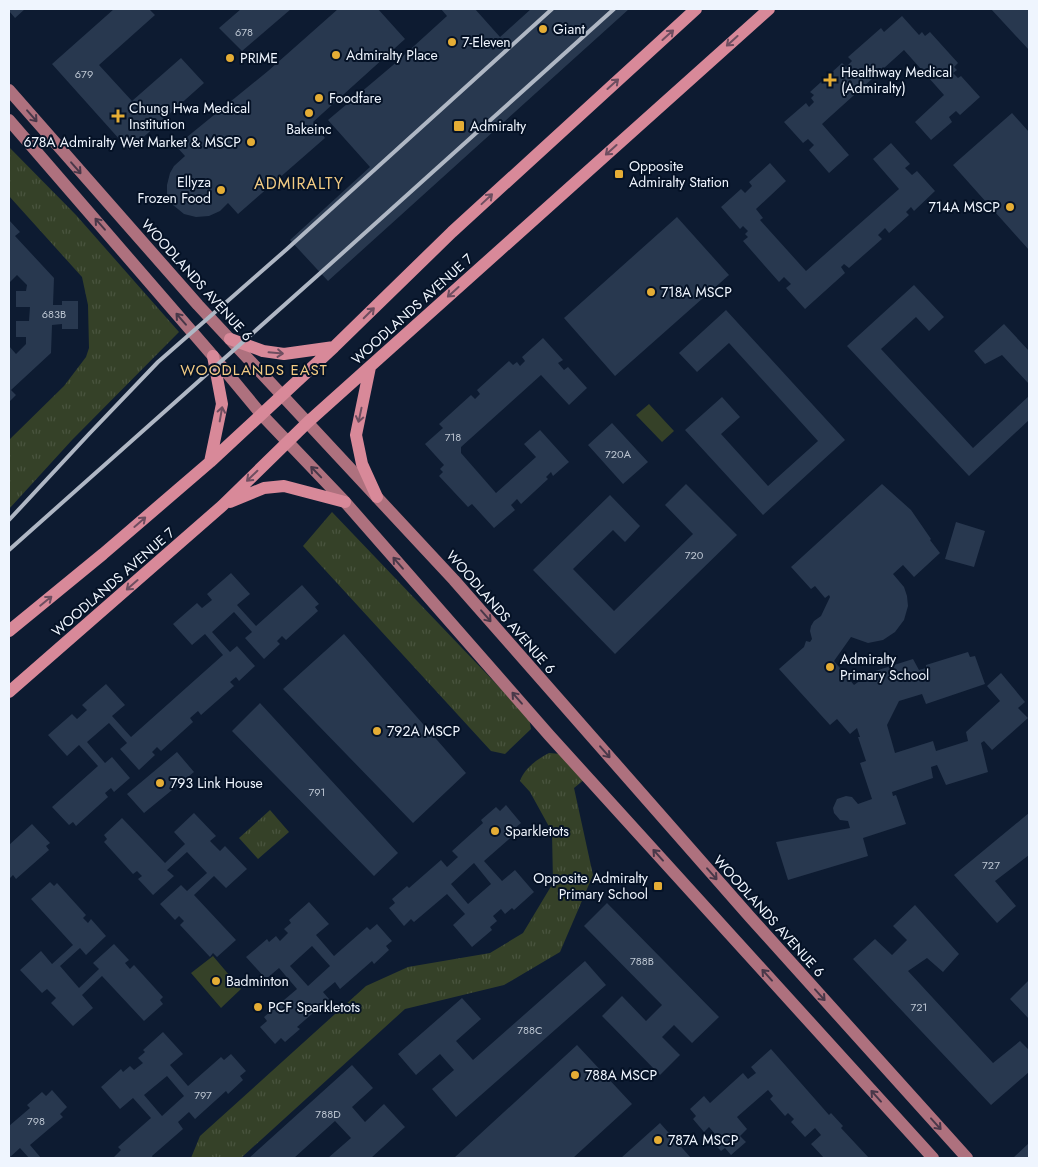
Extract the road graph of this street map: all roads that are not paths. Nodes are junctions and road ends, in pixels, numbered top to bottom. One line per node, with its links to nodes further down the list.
1 (696, 9): 6 (main road, WOODLANDS AVENUE 7, one-way to 1)
2 (768, 9): 8 (main road, WOODLANDS AVENUE 7, one-way to 8)
3 (9, 90): 5 (street, WOODLANDS AVENUE 6, one-way to 5)
4 (9, 120): 7 (street, one-way to 4)
5 (230, 340): 6 (main road, one-way to 6); 9 (street, WOODLANDS AVENUE 6)
6 (334, 347): 9 (main road, WOODLANDS AVENUE 7)
7 (213, 356): 10 (street); 13 (main road, one-way to 7)
8 (370, 367): 11 (main road, WOODLANDS AVENUE 7); 14 (main road, one-way to 14)
9 (281, 396): 10 (main road, WOODLANDS AVENUE 7); 11 (street, WOODLANDS AVENUE 6)
10 (261, 414): 12 (street); 13 (main road, WOODLANDS AVENUE 7)
11 (308, 422): 12 (main road, WOODLANDS AVENUE 7); 14 (street, WOODLANDS AVENUE 6)
12 (288, 442): 15 (street, one-way to 12); 16 (main road, WOODLANDS AVENUE 7, one-way to 16)
13 (210, 462): 17 (main road, WOODLANDS AVENUE 7, one-way to 13)
14 (377, 497): 20 (street, WOODLANDS AVENUE 6, one-way to 20)
15 (345, 502): 16 (main road); 19 (street, one-way to 15)
16 (222, 506): 18 (main road, WOODLANDS AVENUE 7, one-way to 18)
17 (9, 631)
18 (9, 692)
19 (933, 1158)
20 (967, 1158)

